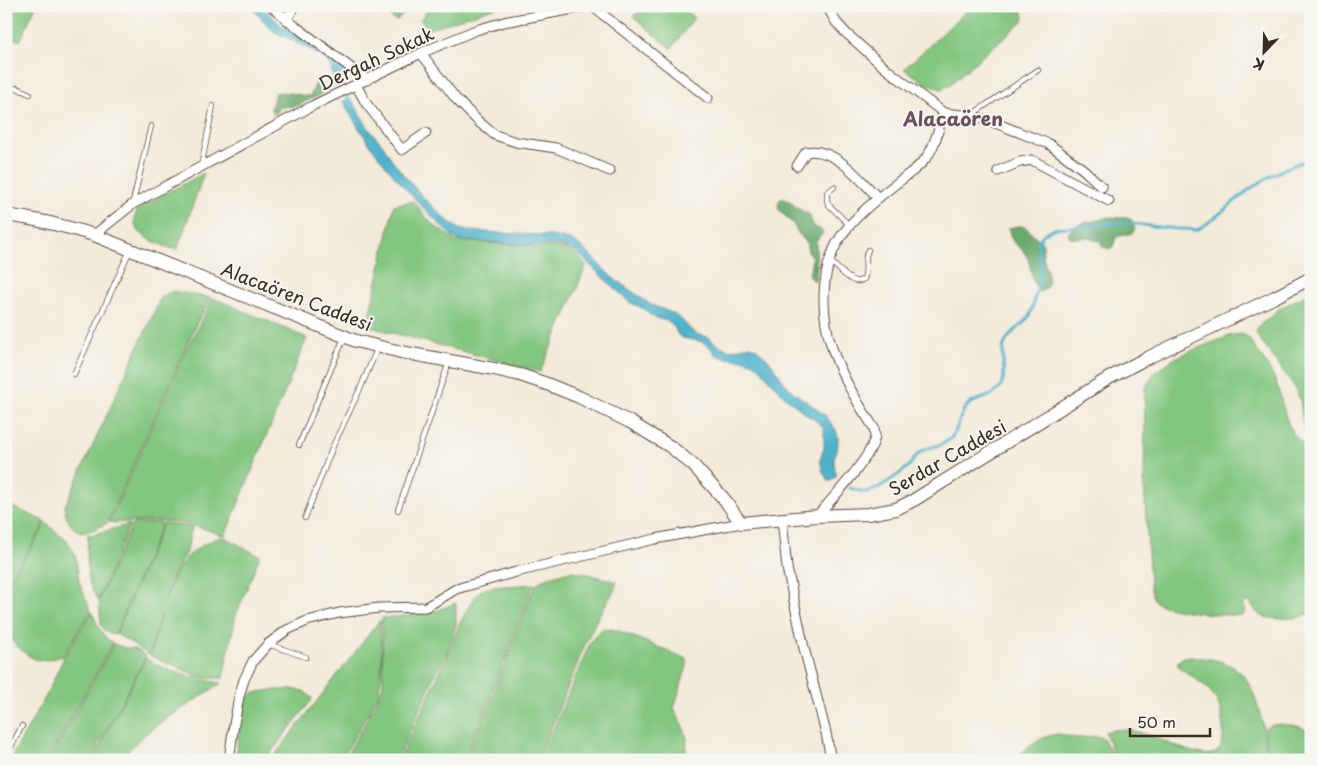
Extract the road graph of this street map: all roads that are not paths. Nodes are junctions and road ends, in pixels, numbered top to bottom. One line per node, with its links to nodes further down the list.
1 (271, 6): 6 (street)
2 (294, 6): 6 (street)
3 (589, 6): 7 (street, Dergah Sokak)
4 (592, 6): 13 (street)
5 (828, 6): 15 (street)
6 (287, 20): 9 (street)
7 (421, 53): 9 (street, Dergah Sokak); 21 (street)
8 (1038, 70): 16 (lane)
9 (367, 80): 10 (street, Dergah Sokak)
10 (354, 86): 18 (street); 20 (street, Dergah Sokak)
11 (6, 88): 12 (lane)
12 (30, 94)
13 (708, 98)
14 (213, 106): 20 (lane)
15 (944, 113): 16 (street); 25 (street)
16 (970, 116): 24 (street)
17 (151, 126): 27 (lane)
18 (426, 133)
19 (797, 166): 25 (street)
20 (201, 168): 27 (street)
21 (610, 171)
22 (998, 171): 26 (street)
23 (834, 187): 29 (lane)
24 (1102, 187)
25 (878, 198): 29 (street)
26 (1109, 201)
27 (133, 204): 30 (street)
28 (6, 215): 30 (street, Alacaören Caddesi)
29 (849, 225): 33 (street)
30 (94, 235): 31 (street, Alacaören Caddesi)
31 (130, 250): 35 (street, Alacaören Caddesi); 38 (lane)
32 (868, 250): 33 (lane)
33 (830, 261): 41 (street)
34 (1311, 278): 41 (street, Serdar Caddesi)
35 (345, 336): 36 (street, Alacaören Caddesi); 39 (lane)
36 (378, 347): 37 (street, Alacaören Caddesi); 42 (lane)
37 (449, 361): 40 (lane); 44 (street, Alacaören Caddesi)
38 (74, 374)
39 (299, 445)
40 (398, 510)
41 (817, 516): 43 (street, Serdar Caddesi)
42 (305, 518)
43 (782, 520): 44 (street, Serdar Caddesi); 50 (street)
44 (741, 523): 45 (street)
45 (268, 644): 46 (lane); 49 (street)
46 (306, 657)
47 (22, 726): 48 (lane)
48 (6, 756)
49 (229, 760)
50 (831, 760)

